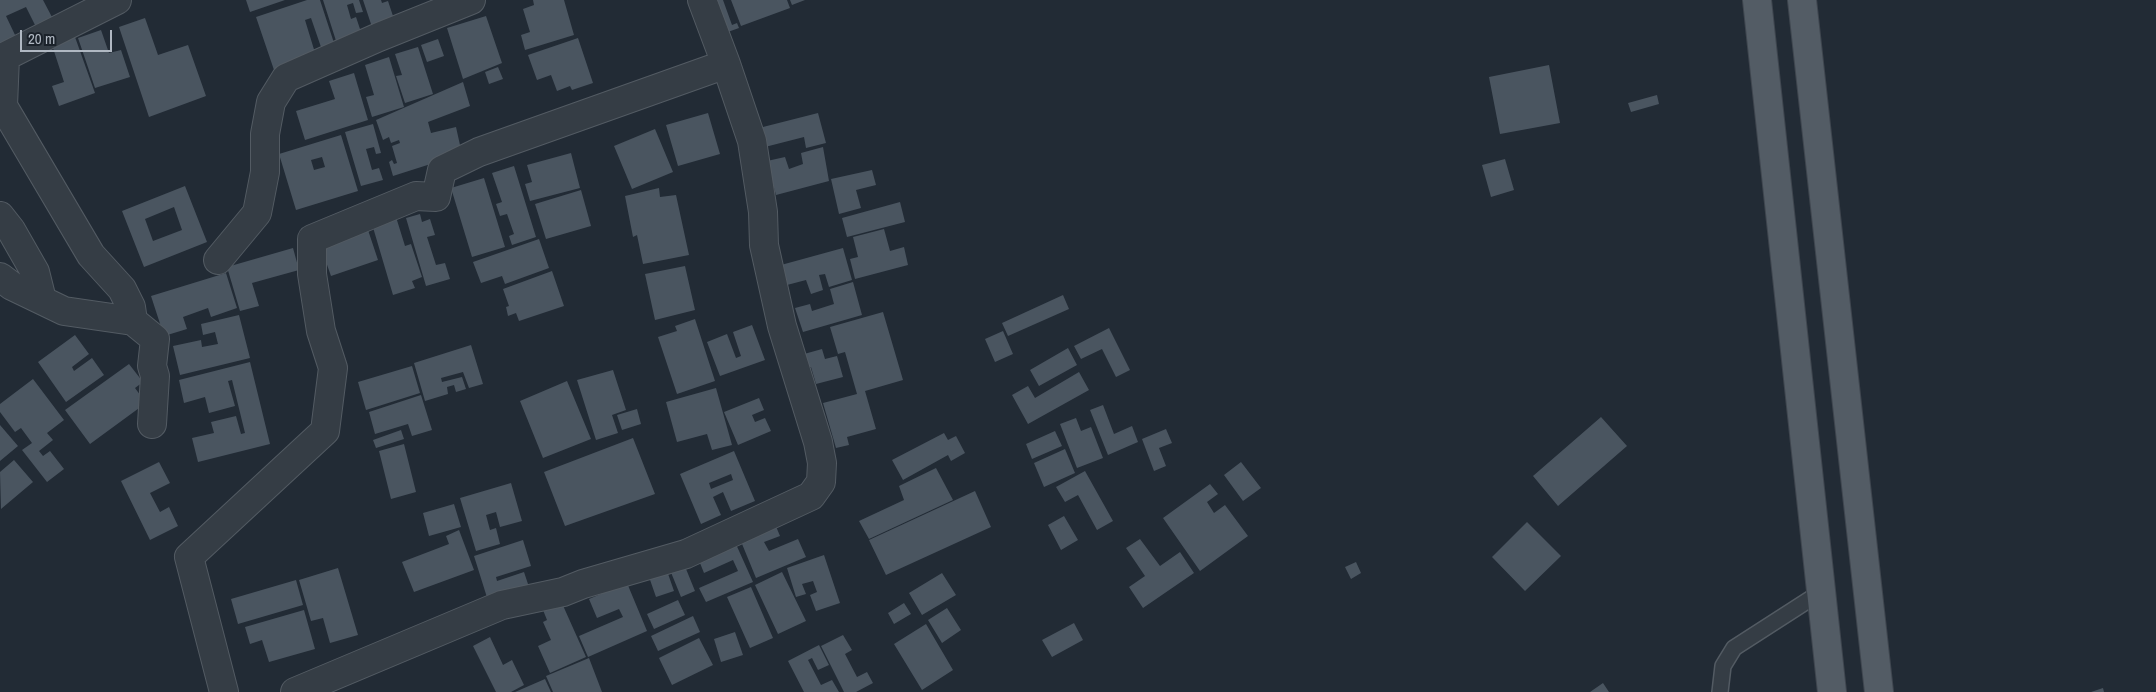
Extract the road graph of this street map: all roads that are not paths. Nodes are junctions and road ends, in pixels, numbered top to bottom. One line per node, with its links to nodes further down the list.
1 (116, 0): 6 (street)
2 (471, 0): 9 (street)
3 (702, 0): 7 (street)
4 (1757, 0): 14 (main road)
5 (1802, 0): 19 (main road)
6 (2, 58): 12 (street)
7 (726, 64): 15 (street); 16 (street)
8 (0, 216): 11 (street)
9 (218, 260)
10 (0, 277): 11 (street)
11 (42, 300): 12 (street)
12 (133, 321): 13 (street)
13 (152, 424)
14 (1821, 592): 17 (lane); 18 (main road)
15 (224, 692)
16 (295, 692)
17 (1720, 692)
18 (1832, 692)
19 (1879, 692)

